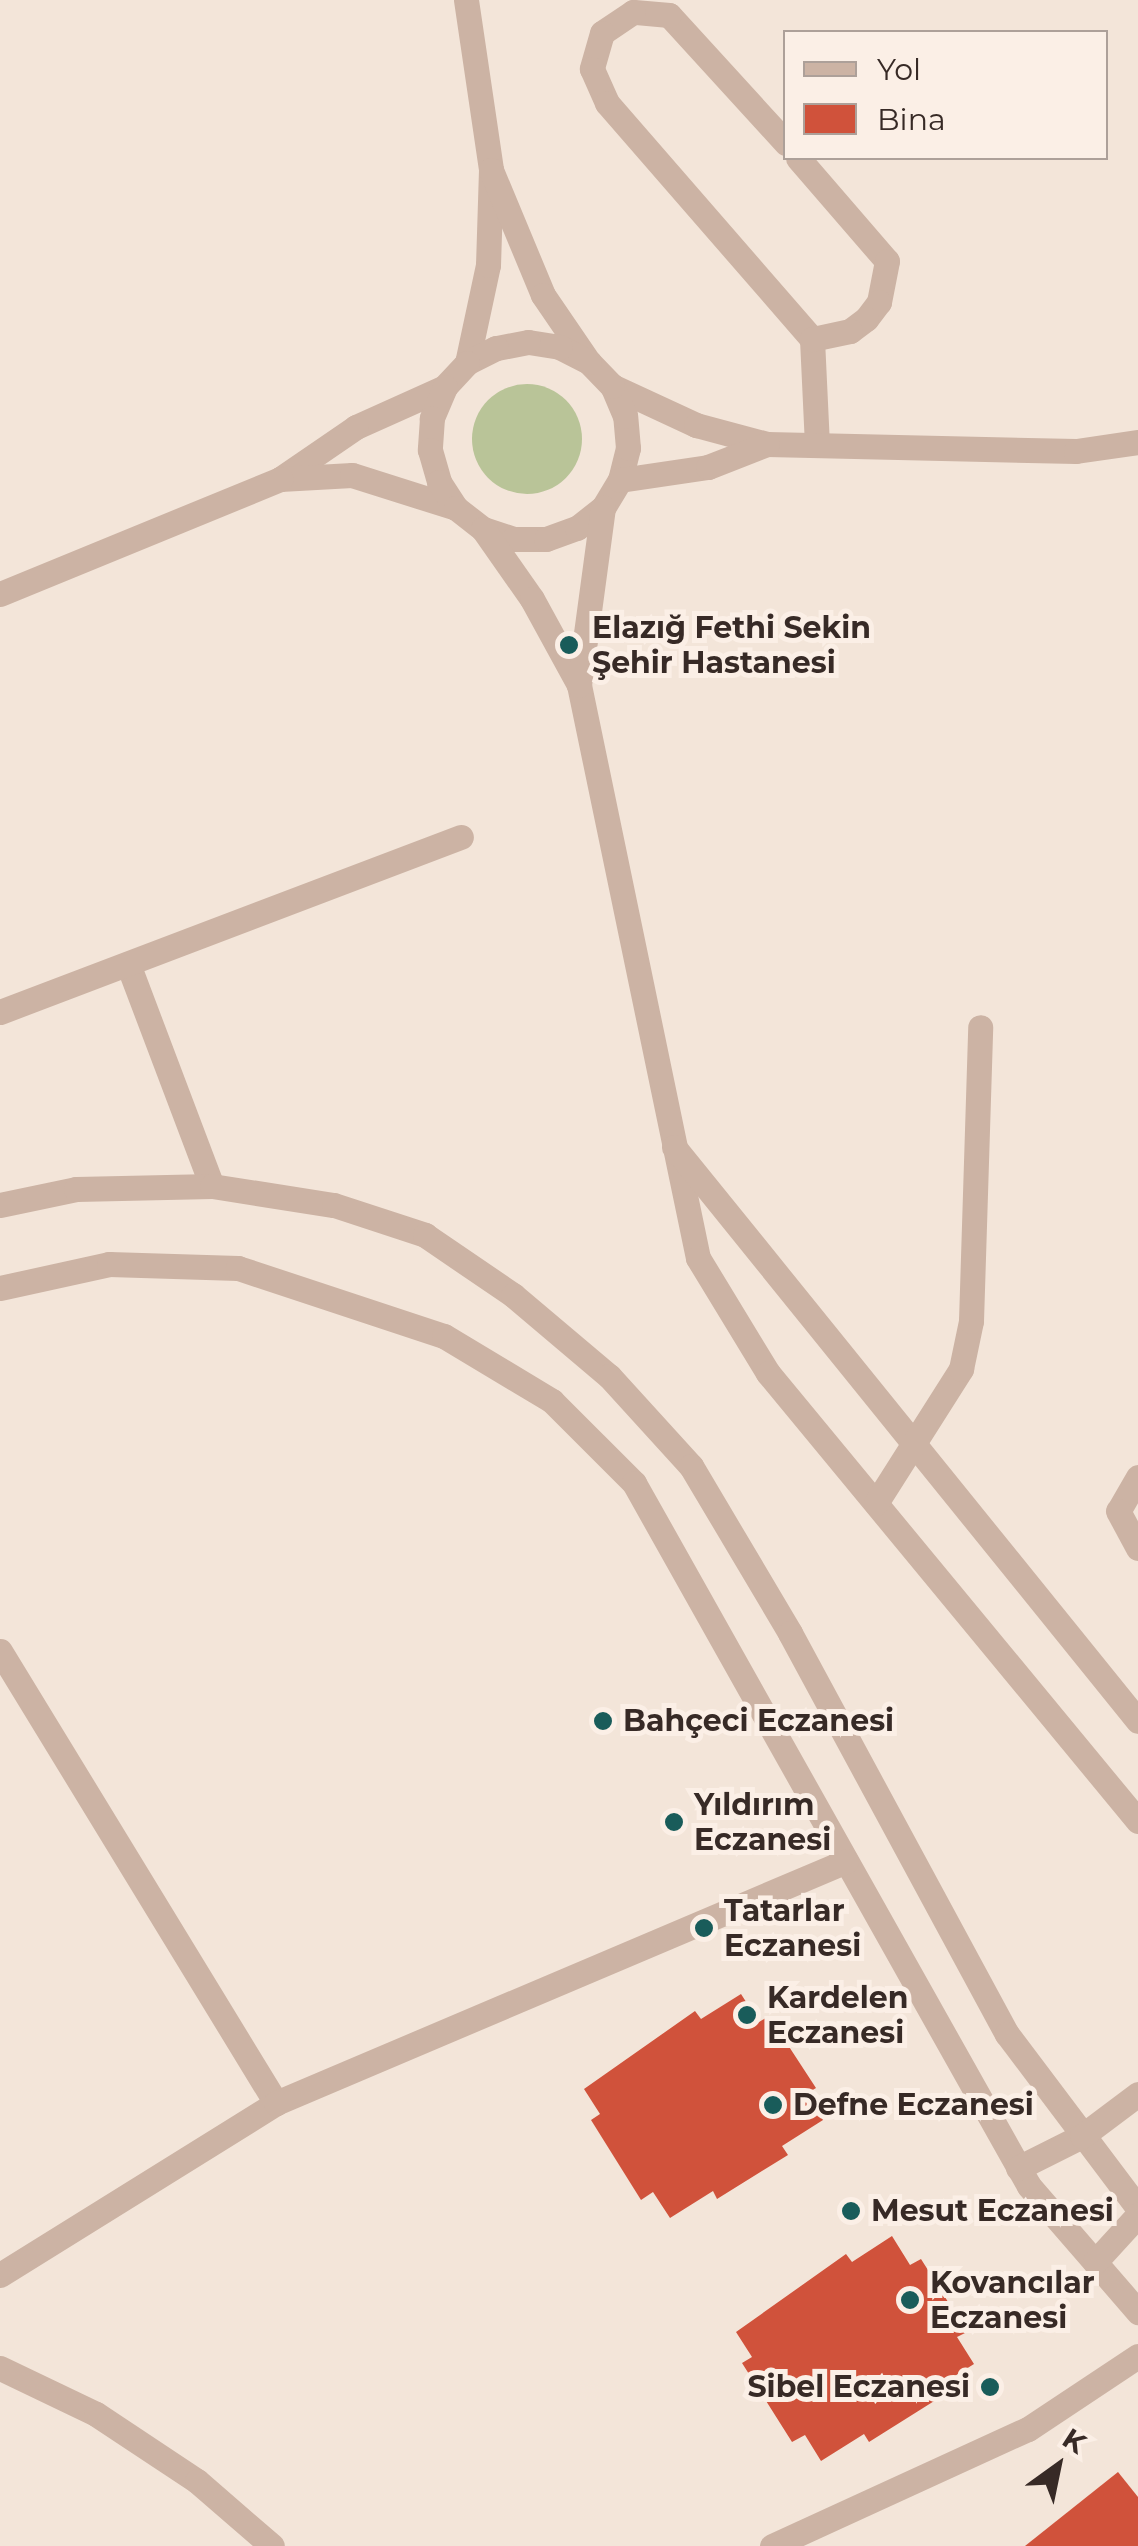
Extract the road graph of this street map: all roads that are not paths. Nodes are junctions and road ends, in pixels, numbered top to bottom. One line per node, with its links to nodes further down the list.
1 (466, 0): 4 (street)
2 (783, 140): 5 (street)
3 (800, 160): 5 (street)
4 (490, 170): 6 (street); 7 (street)
5 (812, 339): 12 (street)
6 (589, 362): 7 (street); 8 (street)
7 (467, 363): 9 (street)
8 (612, 386): 11 (street); 14 (street)
9 (445, 387): 13 (street); 15 (street)
10 (1138, 442): 12 (street)
11 (767, 444): 12 (street); 14 (street)
12 (817, 445)
13 (280, 479): 15 (street); 18 (street)
14 (620, 480): 16 (street)
15 (456, 508): 17 (street)
16 (602, 508): 17 (street); 19 (street)
17 (482, 529): 19 (street)
18 (0, 594)
19 (580, 685): 24 (street)
20 (462, 837): 21 (street)
21 (128, 964): 22 (street); 25 (street)
22 (0, 1012)
23 (980, 1028): 28 (street)
24 (670, 1143): 28 (street); 30 (street)
25 (212, 1186): 26 (street); 38 (street)
26 (0, 1205)
27 (0, 1288): 35 (street)
28 (912, 1443): 30 (street); 33 (street)
29 (1138, 1477): 31 (street)
30 (876, 1503): 34 (street)
31 (1138, 1548)
32 (0, 1651): 37 (street)
33 (1138, 1721)
34 (1138, 1821)
35 (846, 1861): 37 (street); 39 (street)
36 (1138, 2094): 38 (street)
37 (276, 2103): 42 (street)
38 (1082, 2136): 39 (street); 40 (street)
39 (1018, 2168): 41 (street)
40 (1138, 2212): 41 (street)
41 (1095, 2262): 43 (street)
42 (0, 2274)
43 (1138, 2312)
44 (1138, 2356): 46 (street)
45 (0, 2368): 47 (street)
46 (814, 2537): 48 (street)
47 (272, 2546)
48 (772, 2546)

